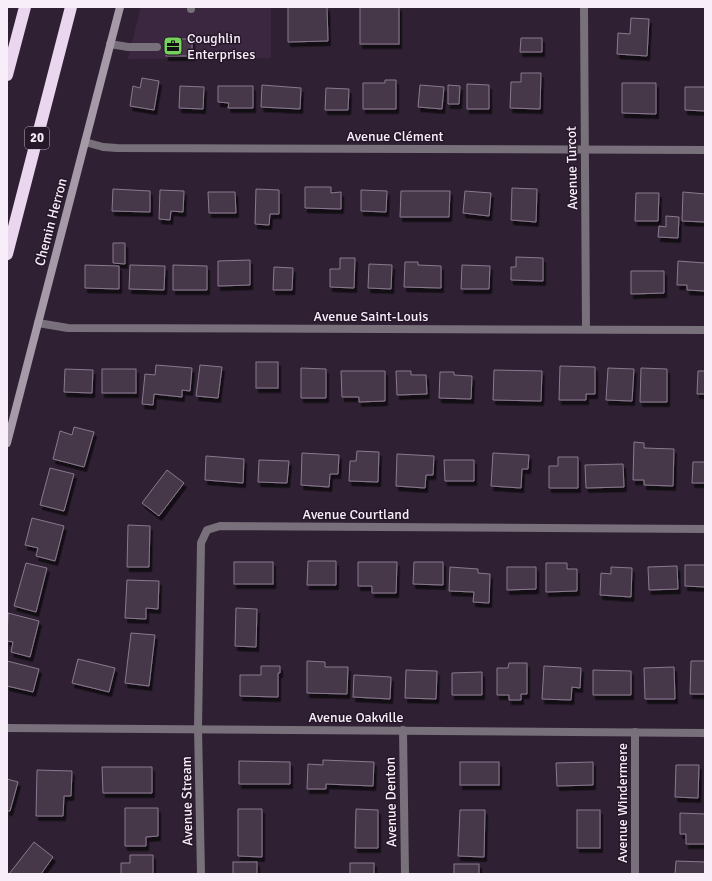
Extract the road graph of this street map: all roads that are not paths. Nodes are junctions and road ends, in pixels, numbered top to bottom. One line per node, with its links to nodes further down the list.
1 (25, 7): 7 (highway)
2 (71, 7): 11 (highway, 20)
3 (120, 7): 5 (main road, Chemin Herron)
4 (584, 7): 9 (street, Avenue Turcot)
5 (110, 44): 6 (street); 8 (main road, Chemin Herron)
6 (157, 47)
7 (7, 75)
8 (85, 142): 9 (street, Avenue Clément); 12 (main road, Chemin Herron)
9 (584, 150): 10 (street, Avenue Clément); 13 (street, Avenue Turcot)
10 (705, 150)
11 (7, 254)
12 (38, 323): 13 (street, Avenue Saint-Louis); 15 (main road, Chemin Herron)
13 (586, 329): 14 (street, Avenue Saint-Louis)
14 (705, 330)
15 (7, 443)
16 (705, 529): 18 (street, Avenue Courtland)
17 (7, 728): 18 (street, Avenue Oakville)
18 (198, 728): 19 (street, Avenue Oakville); 22 (street, Avenue Stream)
19 (403, 730): 20 (street, Avenue Oakville); 23 (street, Avenue Denton)
20 (635, 732): 21 (street, Avenue Oakville); 24 (street, Avenue Windermere)
21 (705, 733)
22 (201, 874)
23 (406, 874)
24 (635, 874)

